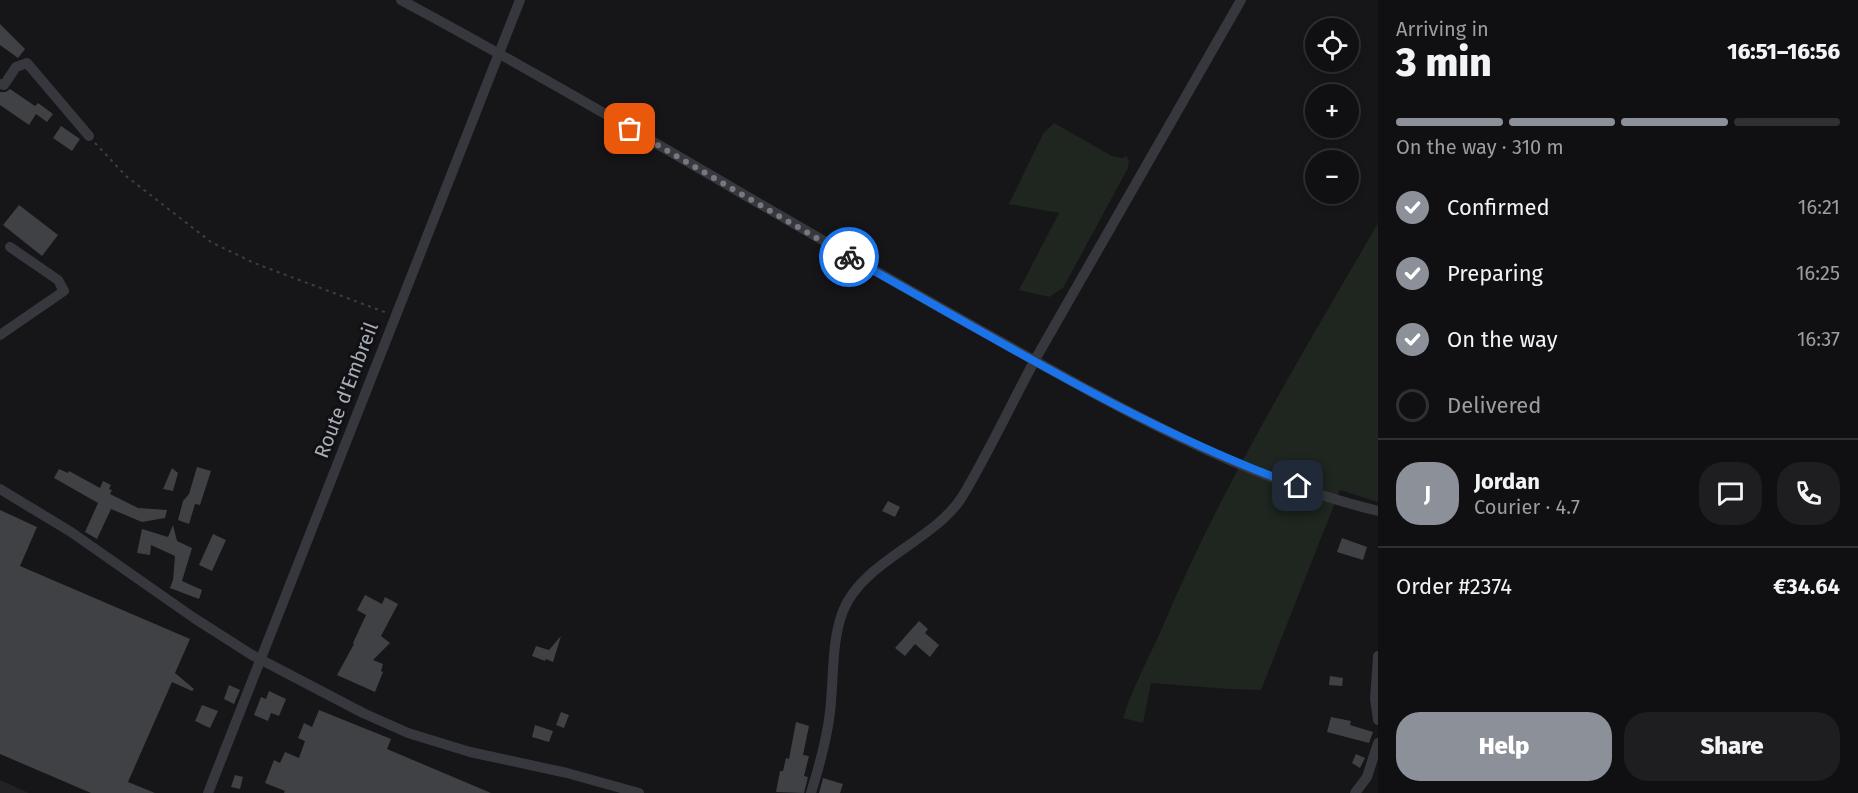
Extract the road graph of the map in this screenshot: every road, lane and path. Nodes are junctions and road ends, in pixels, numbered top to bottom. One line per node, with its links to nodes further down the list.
1 (401, 0): 4 (street)
2 (520, 0): 4 (street, Route d'Embreil)
3 (1241, 0): 10 (street)
4 (499, 53): 8 (street, Route d'Embreil); 10 (street)
5 (0, 84): 6 (street)
6 (89, 136): 8 (path)
7 (10, 247): 9 (street)
8 (394, 316): 14 (street, Route d'Embreil)
9 (0, 335)
10 (1035, 361): 12 (street); 19 (street)
11 (0, 489): 14 (street)
12 (1378, 511)
13 (1378, 656): 15 (street)
14 (261, 659): 17 (street, Route d'Embreil); 18 (street)
15 (1378, 720)
16 (1378, 743): 20 (street)
17 (208, 793)
18 (639, 793)
19 (811, 793)
20 (1355, 793)

